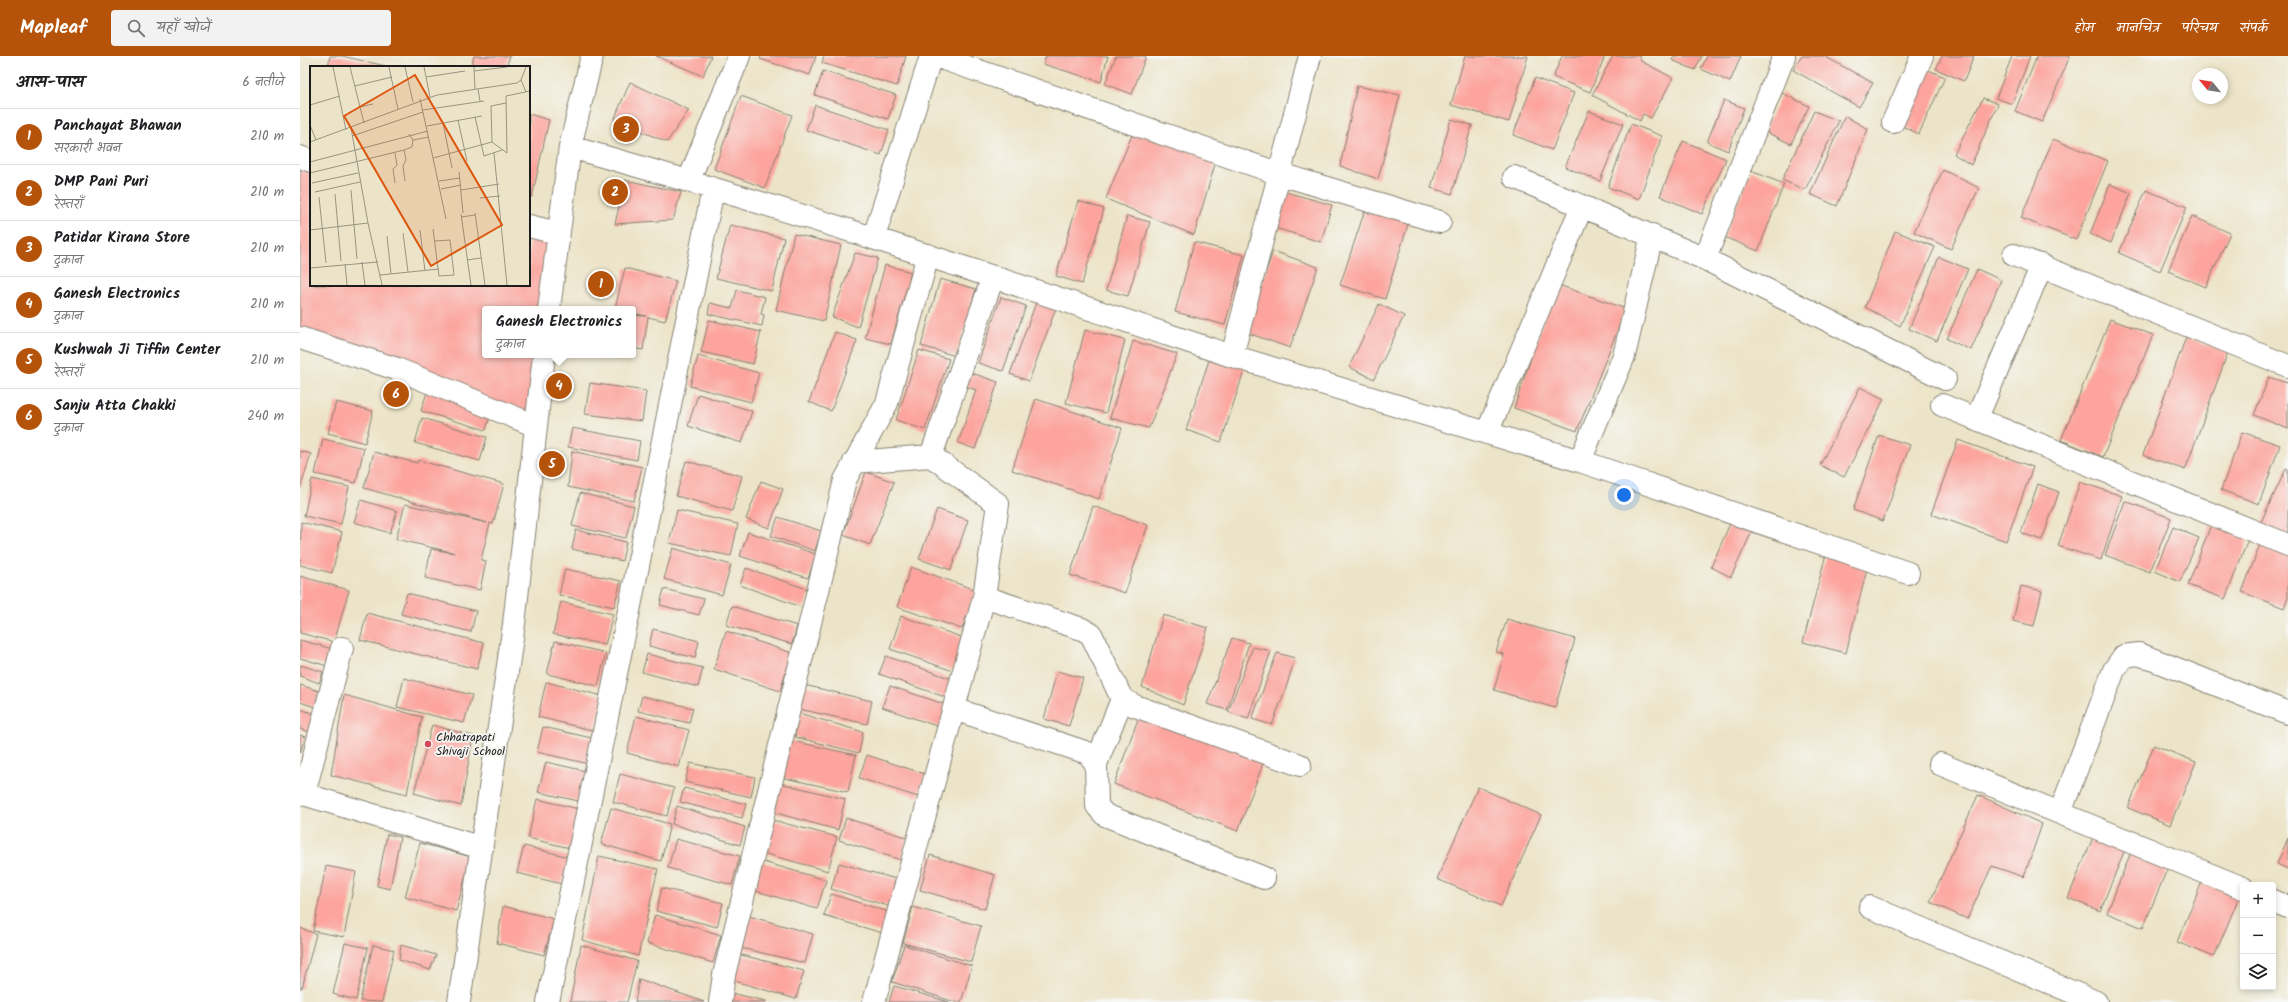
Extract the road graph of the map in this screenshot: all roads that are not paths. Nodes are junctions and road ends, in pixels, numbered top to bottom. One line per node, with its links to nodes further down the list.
1 (592, 56): 9 (street)
2 (739, 56): 14 (street)
3 (931, 56): 21 (street)
4 (935, 56): 12 (street)
5 (1310, 56): 12 (street)
6 (1784, 56): 24 (street)
7 (1922, 56): 8 (street)
8 (1893, 122)
9 (570, 147): 14 (street); 19 (street)
10 (300, 157): 11 (street)
11 (310, 161)
12 (1280, 174): 17 (street); 29 (street)
13 (1514, 176): 16 (street)
14 (689, 180): 15 (street)
15 (713, 189): 21 (street); 59 (street)
16 (1582, 206): 20 (street); 36 (street)
17 (1440, 222)
18 (530, 226): 19 (street)
19 (558, 233): 27 (street)
20 (1652, 235): 24 (street); 38 (street)
21 (874, 237): 22 (street)
22 (928, 255): 26 (street); 39 (street)
23 (2014, 255): 25 (street)
24 (1705, 259): 32 (street)
25 (2042, 265): 31 (street); 34 (street)
26 (993, 277): 29 (street); 37 (street)
27 (549, 306)
28 (300, 338): 35 (street)
29 (1232, 356): 36 (street)
30 (544, 358): 35 (street)
31 (2288, 366)
32 (1945, 379)
33 (1942, 405): 34 (street)
34 (1976, 420): 40 (street)
35 (536, 426): 52 (street)
36 (1487, 433): 38 (street)
37 (930, 456): 39 (street); 42 (street)
38 (1580, 461): 41 (street)
39 (854, 462): 60 (street)
40 (2288, 545)
41 (1908, 573)
42 (984, 597): 44 (street); 45 (street)
43 (342, 648): 50 (street)
44 (1122, 699): 47 (street); 49 (street)
45 (954, 709): 47 (street); 61 (street)
46 (2288, 713): 51 (street)
47 (1096, 764): 53 (street)
48 (1940, 764): 51 (street)
49 (1300, 765)
50 (302, 794): 52 (street)
51 (2060, 813): 54 (street)
52 (482, 848): 58 (street)
53 (1264, 878)
54 (2240, 887)
55 (2276, 902): 57 (street)
56 (1870, 907): 62 (street)
57 (2288, 907)
58 (459, 1002)
59 (548, 1002)
60 (720, 1002)
61 (874, 1002)
62 (2096, 1002)

